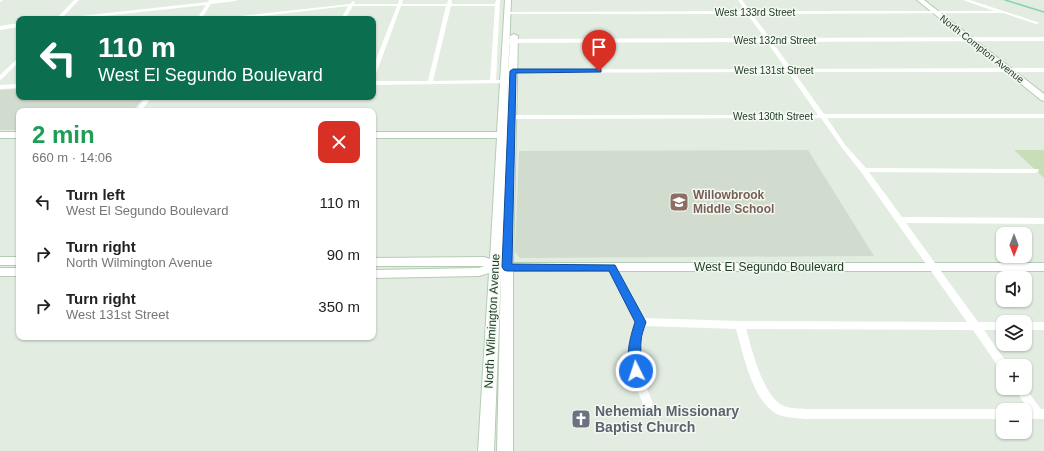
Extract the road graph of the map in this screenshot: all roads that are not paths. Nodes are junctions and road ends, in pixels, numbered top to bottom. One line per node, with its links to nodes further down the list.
1 (77, 0): 18 (street)
2 (235, 0): 9 (street)
3 (354, 0): 13 (street)
4 (508, 0): 17 (main road, North Wilmington Avenue)
5 (515, 0): 17 (main road, North Wilmington Avenue)
6 (740, 0): 14 (street)
7 (920, 0): 15 (main road, North Compton Avenue)
8 (965, 0): 16 (street)
9 (210, 2): 19 (street); 20 (street)
10 (449, 2): 11 (street); 12 (street); 40 (street)
11 (498, 2): 37 (street)
12 (400, 3): 13 (street); 31 (street)
13 (351, 5): 21 (street); 22 (street)
14 (749, 12): 15 (street, West 133rd Street); 17 (street, West 133rd Street); 28 (street)
15 (936, 12): 16 (street, West 133rd Street); 26 (main road, North Compton Avenue)
16 (1004, 12): 23 (street)
17 (511, 13): 29 (main road, North Wilmington Avenue)
18 (61, 16)
19 (89, 16)
20 (201, 16)
21 (249, 16)
22 (345, 16)
23 (1038, 23)
24 (16, 25): 25 (street)
25 (0, 28)
26 (970, 39): 27 (street, West 132nd Street); 28 (street, West 132nd Street); 33 (main road, North Compton Avenue)
27 (1044, 39)
28 (768, 40): 29 (street, West 132nd Street); 32 (street)
29 (510, 41): 35 (main road, North Wilmington Avenue)
30 (16, 65): 36 (street)
31 (376, 66)
32 (790, 70): 33 (street, West 131st Street); 35 (street, West 131st Street); 46 (street)
33 (1009, 70): 34 (street, West 131st Street); 43 (main road, North Compton Avenue)
34 (1044, 70)
35 (509, 71): 38 (main road, North Wilmington Avenue)
36 (0, 78)
37 (493, 82): 38 (street); 40 (street)
38 (508, 82): 48 (main road, North Wilmington Avenue)
39 (376, 83): 40 (street)
40 (430, 83)
41 (16, 86): 42 (street)
42 (0, 87)
43 (1044, 98)
44 (147, 100): 45 (street)
45 (140, 108)
46 (822, 116): 47 (street, West 130th Street); 48 (street, West 130th Street); 53 (street)
47 (1044, 116)
48 (507, 117): 52 (main road, North Wilmington Avenue)
49 (0, 135): 50 (main road)
50 (16, 135)
51 (376, 135): 52 (main road)
52 (506, 135): 60 (main road, North Wilmington Avenue)
53 (864, 170): 54 (street); 55 (street)
54 (1034, 171)
55 (899, 220): 56 (street); 62 (street)
56 (1044, 221)
57 (0, 261): 58 (main road)
58 (16, 262)
59 (376, 262): 60 (main road)
60 (503, 266): 61 (main road, West El Segundo Boulevard); 66 (main road); 78 (main road, North Wilmington Avenue); 79 (main road)
61 (612, 267): 62 (main road, West El Segundo Boulevard); 67 (street)
62 (933, 267): 63 (main road, West El Segundo Boulevard); 69 (street)
63 (1044, 268)
64 (0, 272): 65 (main road)
65 (16, 272)
66 (376, 274)
67 (640, 322): 68 (street); 75 (street)
68 (740, 325): 69 (street); 76 (street)
69 (975, 326): 70 (street); 73 (street)
70 (996, 326)
71 (1032, 326): 72 (street)
72 (1044, 326)
73 (999, 359)
74 (1025, 395): 77 (street)
75 (648, 403)
76 (996, 414)
77 (1041, 414)
78 (486, 450)
79 (505, 451)

